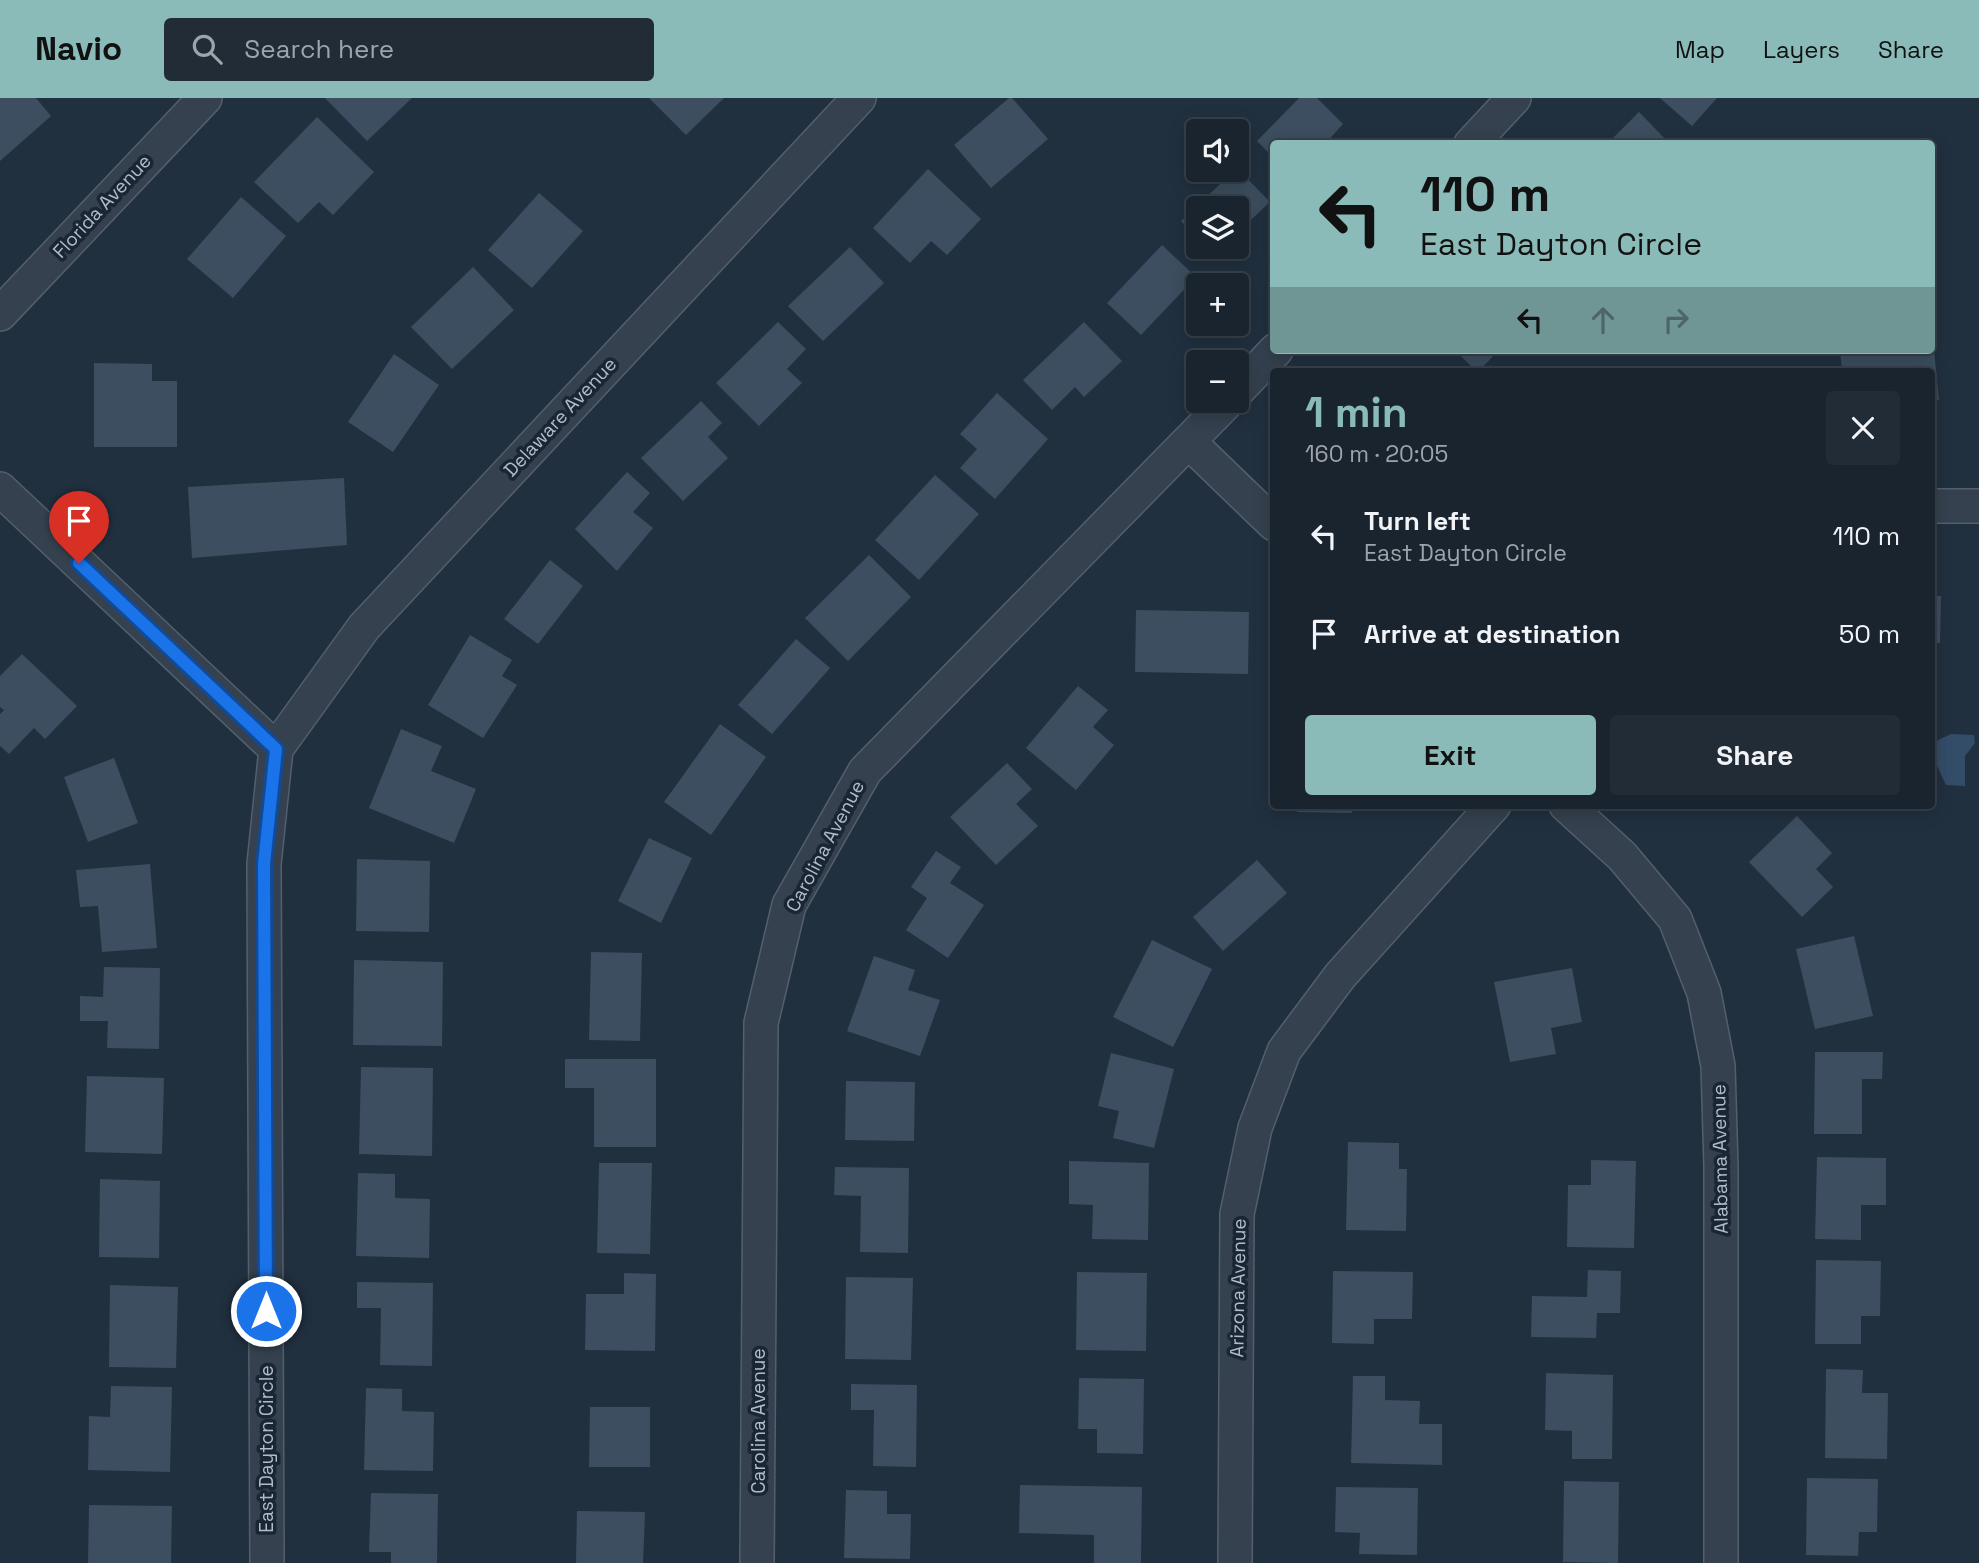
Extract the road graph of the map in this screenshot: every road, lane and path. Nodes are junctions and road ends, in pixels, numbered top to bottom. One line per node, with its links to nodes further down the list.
1 (205, 98): 5 (street, Florida Avenue)
2 (859, 98): 14 (street, Delaware Avenue)
3 (1514, 98): 4 (street)
4 (1475, 140)
5 (0, 314)
6 (1272, 354): 7 (street)
7 (1249, 378)
8 (1217, 413): 9 (street, Carolina Avenue)
9 (1189, 442): 13 (street); 18 (street, Carolina Avenue)
10 (0, 489): 14 (street)
11 (1935, 506): 12 (street)
12 (1979, 506)
13 (1270, 520)
14 (276, 749): 17 (street, East Dayton Circle)
15 (1490, 809): 19 (street, Arizona Avenue)
16 (1570, 809): 20 (street, Alabama Avenue)
17 (267, 1563)
18 (757, 1563)
19 (1235, 1563)
20 (1721, 1563)

